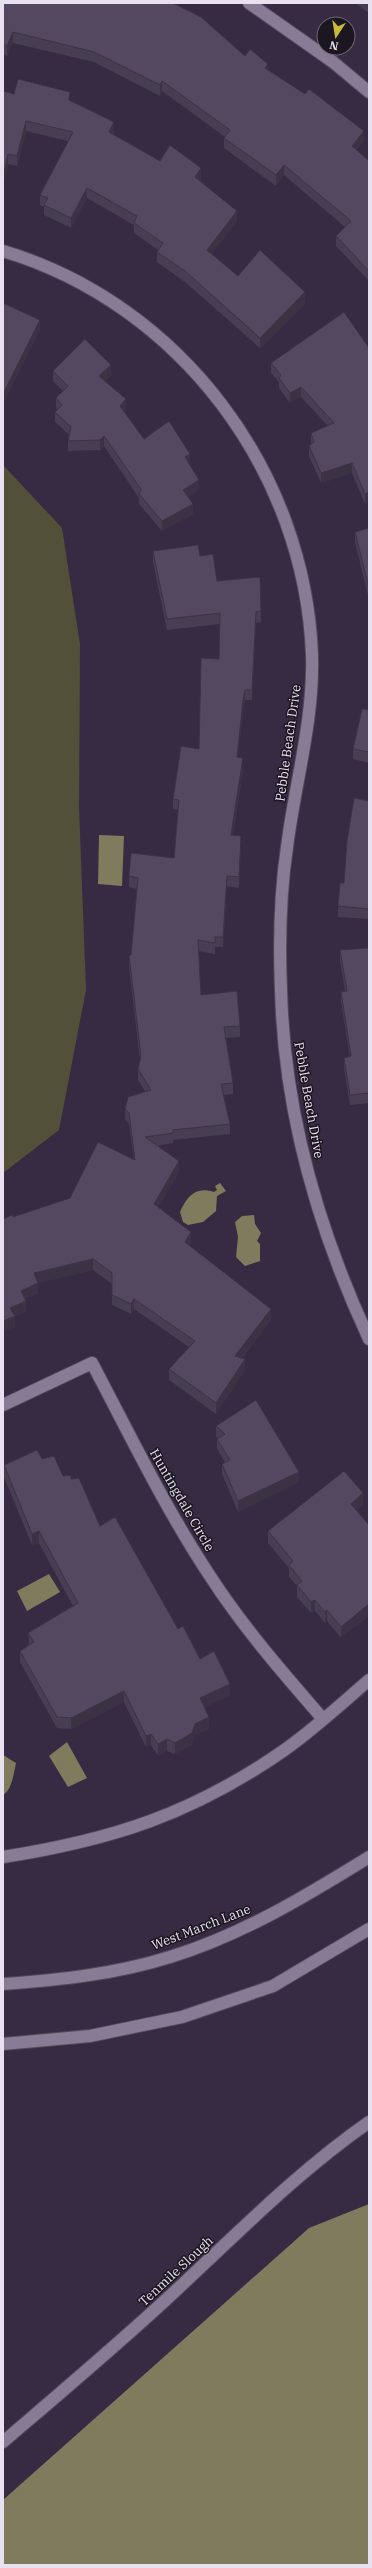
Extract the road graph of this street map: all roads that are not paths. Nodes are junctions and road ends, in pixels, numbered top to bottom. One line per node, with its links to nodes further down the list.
1 (250, 3): 2 (street)
2 (369, 92)
3 (3, 251): 4 (street, Pebble Beach Drive)
4 (369, 1339)
5 (3, 1404): 7 (street, Huntingdale Circle)
6 (369, 1680): 7 (street)
7 (323, 1719): 9 (street)
8 (369, 1856): 11 (street, West March Lane)
9 (3, 1857)
10 (369, 1929): 12 (street)
11 (3, 1984)
12 (3, 2044)
13 (369, 2122): 14 (street, Tenmile Slough)
14 (3, 2442)

